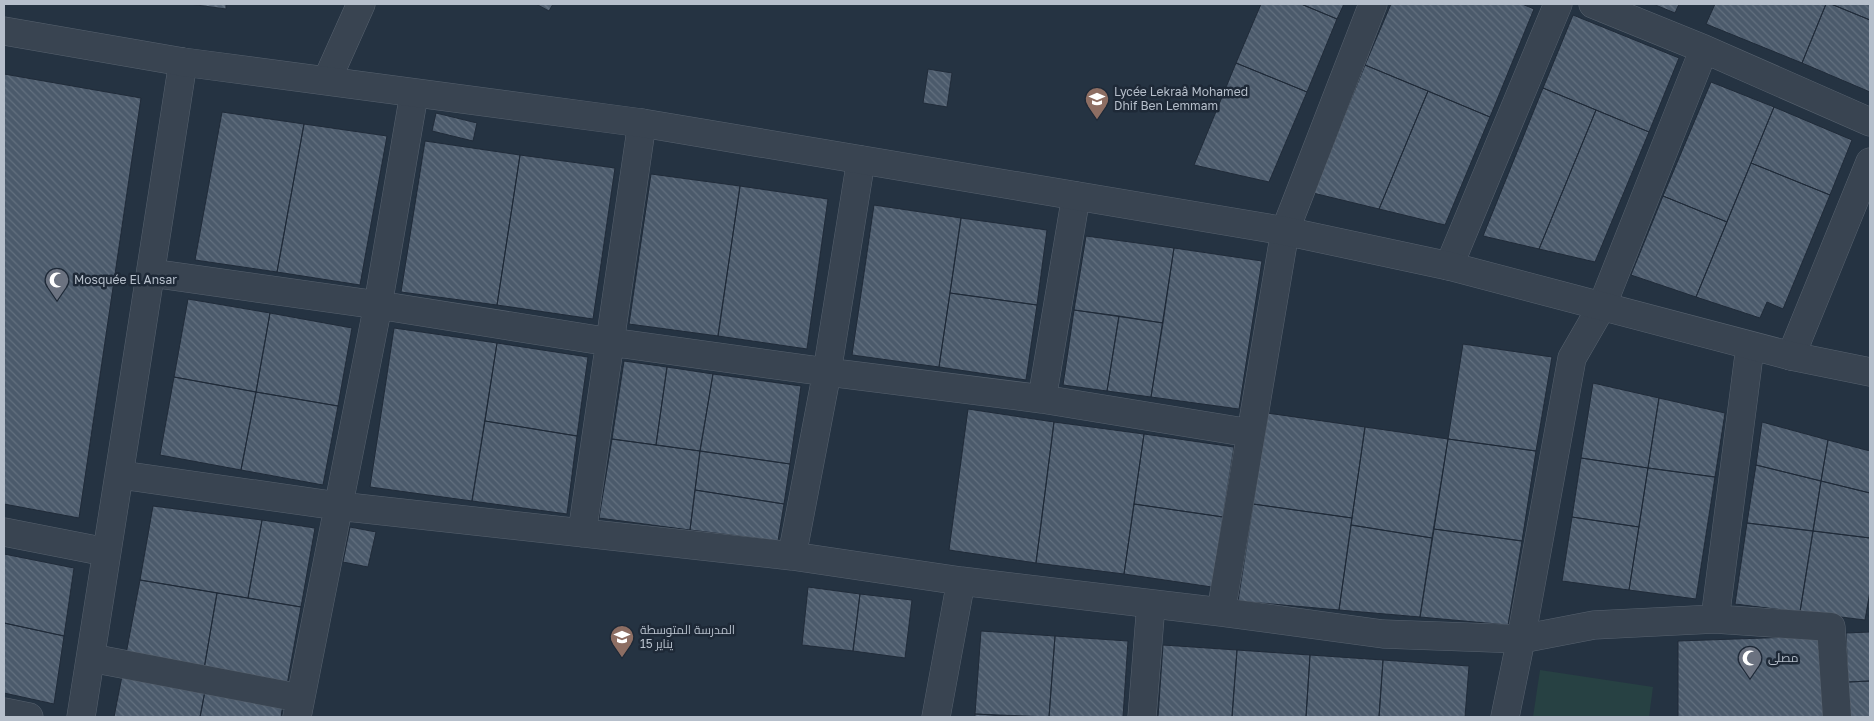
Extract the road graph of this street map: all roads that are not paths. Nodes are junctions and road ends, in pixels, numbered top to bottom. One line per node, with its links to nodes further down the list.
1 (362, 4): 8 (street)
2 (1373, 4): 15 (street)
3 (1558, 4): 16 (street)
4 (1593, 4): 6 (street)
5 (4, 31): 7 (street)
6 (1704, 49): 10 (street); 19 (street)
7 (183, 62): 8 (street); 17 (street)
8 (327, 80): 9 (street)
9 (414, 94): 11 (street); 18 (street)
10 (1870, 122)
11 (642, 123): 12 (street); 20 (street)
12 (861, 160): 14 (street); 23 (street)
13 (1870, 162): 22 (street)
14 (1076, 196): 15 (street); 25 (street)
15 (1285, 231): 16 (street); 26 (street)
16 (1449, 266): 19 (street)
17 (151, 274): 18 (street); 27 (street)
18 (378, 305): 20 (street); 28 (street)
19 (1602, 306): 21 (street); 37 (street)
20 (610, 342): 23 (street); 30 (street)
21 (1750, 346): 22 (street); 36 (street)
22 (1790, 356): 24 (street)
23 (827, 372): 25 (street); 32 (street)
24 (1870, 372)
25 (1042, 399): 26 (street)
26 (1250, 433): 35 (street)
27 (120, 475): 28 (street); 31 (street)
28 (338, 506): 30 (street); 39 (street)
29 (4, 532): 31 (street)
30 (582, 533): 32 (street)
31 (106, 552): 38 (street)
32 (792, 556): 33 (street)
33 (961, 581): 34 (street); 43 (street)
34 (1151, 604): 35 (street); 44 (street)
35 (1221, 612): 37 (street)
36 (1715, 619): 37 (street); 46 (street)
37 (1521, 640): 45 (street)
38 (90, 658): 39 (street); 42 (street)
39 (299, 708)
40 (4, 712): 41 (street)
41 (29, 717)
42 (81, 717)
43 (936, 717)
44 (1142, 717)
45 (1505, 717)
46 (1837, 717)

